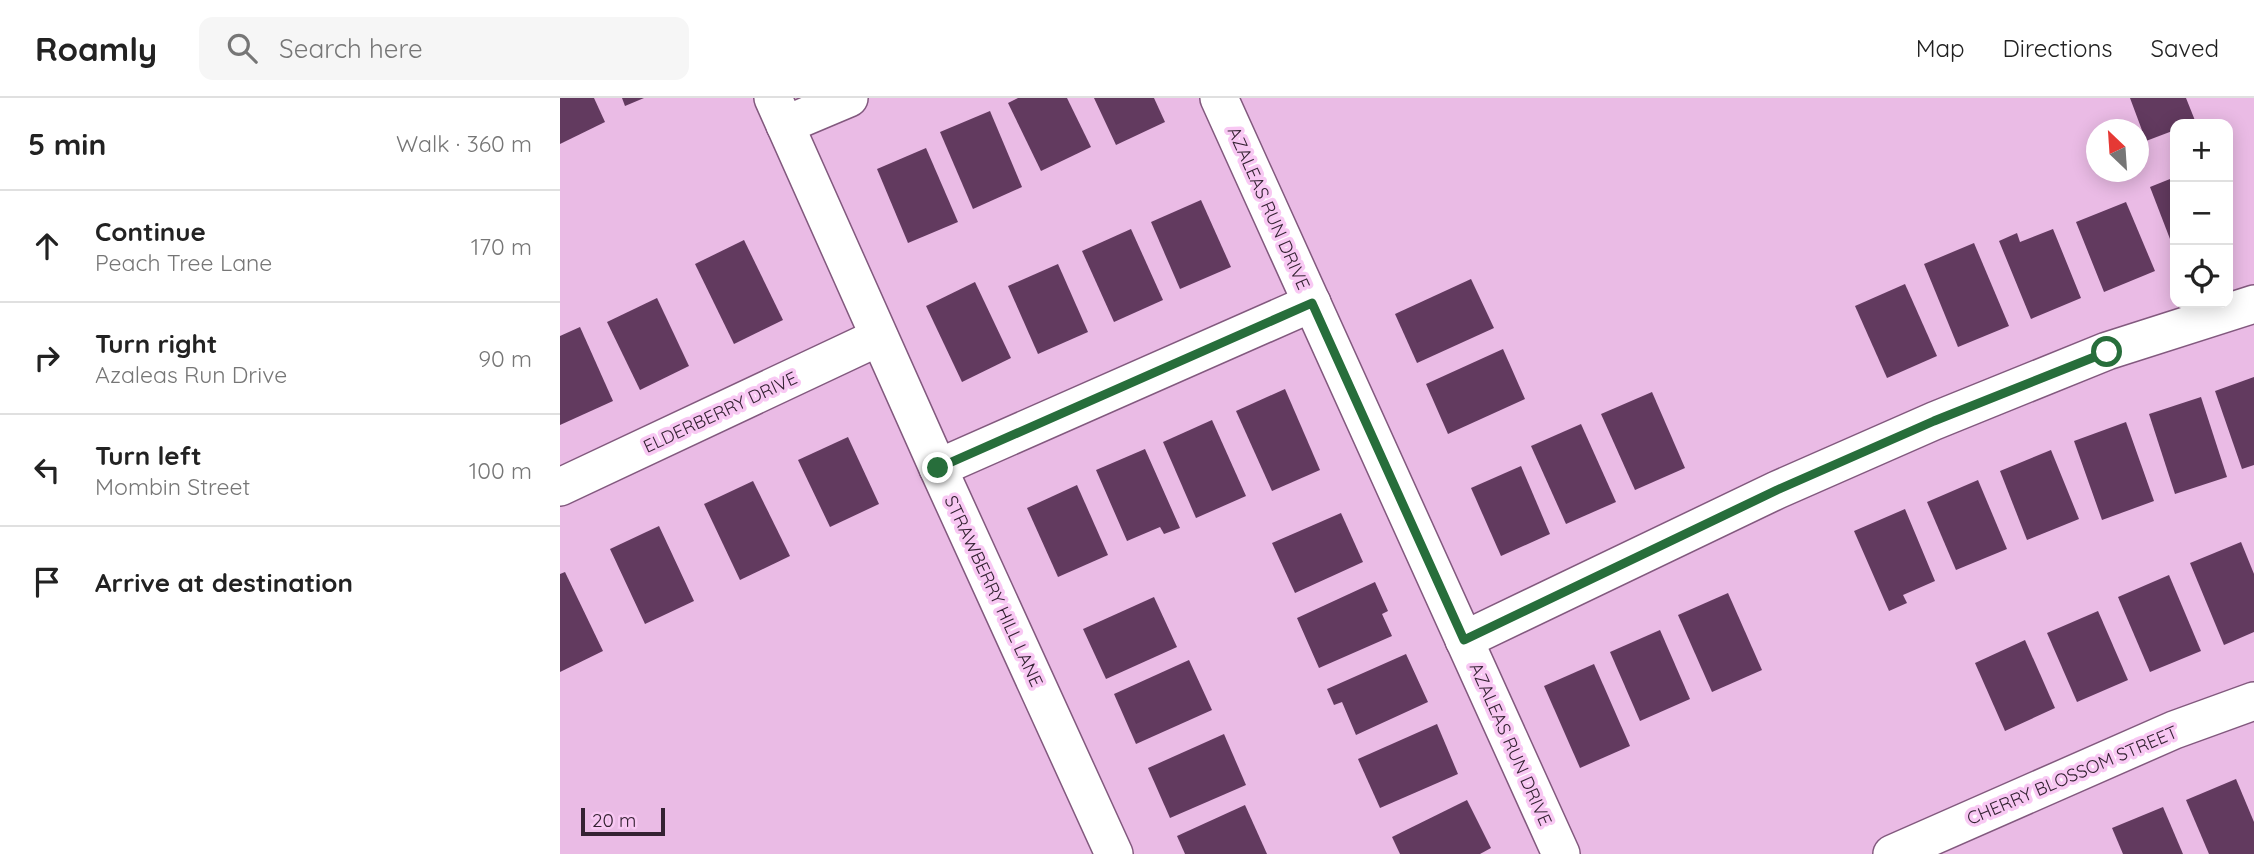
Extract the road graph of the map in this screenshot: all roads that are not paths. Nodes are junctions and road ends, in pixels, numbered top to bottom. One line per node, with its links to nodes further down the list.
1 (849, 98): 3 (street)
2 (1219, 98): 4 (street, AZALEAS RUN DRIVE)
3 (779, 111): 6 (street, STRAWBERRY HILL LANE)
4 (1312, 303): 7 (street); 9 (street, AZALEAS RUN DRIVE)
5 (2254, 304): 9 (street)
6 (879, 337): 7 (street, STRAWBERRY HILL LANE); 8 (street, ELDERBERRY DRIVE)
7 (938, 468): 12 (street, STRAWBERRY HILL LANE)
8 (560, 487)
9 (1464, 640): 13 (street, AZALEAS RUN DRIVE)
10 (2254, 701): 11 (street, CHERRY BLOSSOM STREET)
11 (1907, 851)
12 (1114, 854)
13 (1561, 854)

